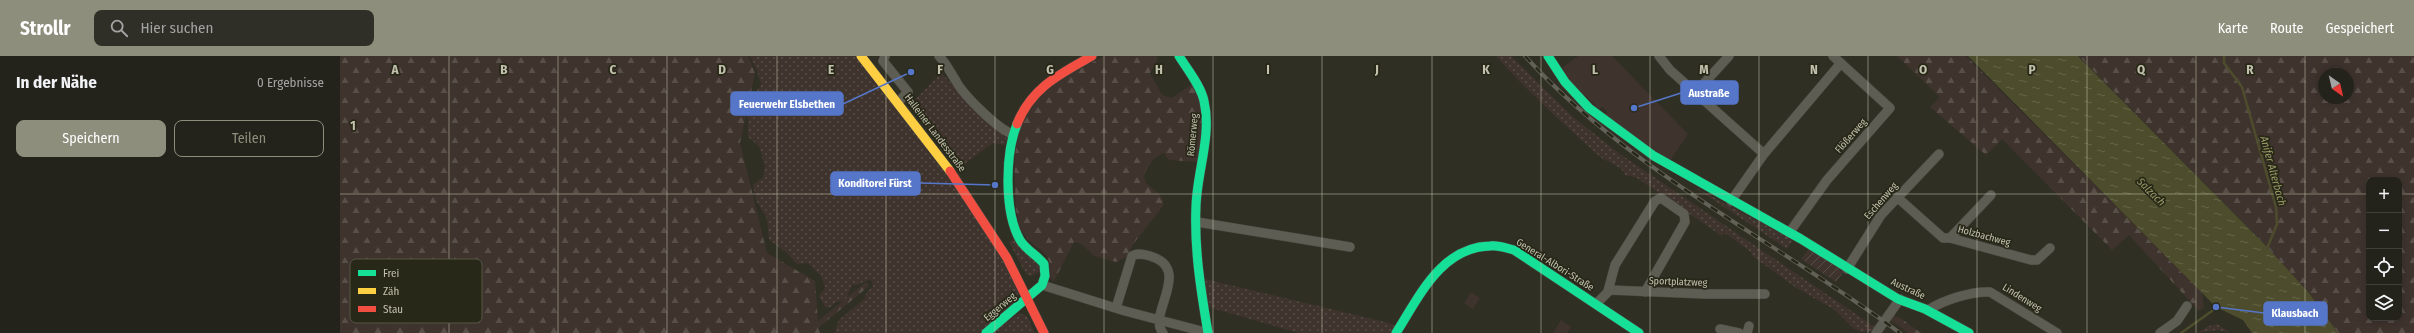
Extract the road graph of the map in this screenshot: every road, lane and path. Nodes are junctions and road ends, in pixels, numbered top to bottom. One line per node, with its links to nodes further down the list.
1 (861, 56): 12 (street, Halleiner Landesstraße)
2 (885, 56): 12 (street)
3 (939, 56): 13 (street)
4 (1179, 56): 19 (street, Römerweg)
5 (1548, 56): 18 (street, Austraße)
6 (1660, 56): 11 (street)
7 (1729, 56): 11 (street)
8 (1833, 56): 10 (street)
9 (1087, 57): 13 (street)
10 (1841, 63): 14 (street); 20 (street, Flößerweg)
11 (1695, 93): 14 (street)
12 (898, 102): 29 (street, Halleiner Landesstraße)
13 (1012, 134): 25 (street)
14 (1764, 154): 18 (street)
15 (1939, 154): 17 (street, Eschenweg)
16 (1991, 195): 21 (street)
17 (1898, 198): 21 (street, Holzbachweg); 24 (street, Eschenweg)
18 (1731, 202): 20 (street, Austraße)
19 (1197, 222): 22 (street); 40 (street, Römerweg)
20 (1789, 233): 24 (street, Austraße)
21 (1950, 238): 23 (street, Holzbachweg)
22 (1350, 248)
23 (2050, 248)
24 (1847, 269): 30 (street, Austraße)
25 (1042, 285): 29 (street, Eggerweg); 33 (street)
26 (1608, 291): 27 (street, Sportplatzweg); 27 (street); 31 (street)
27 (1645, 292): 28 (street, Sportplatzweg)
28 (1765, 294)
29 (1028, 297): 37 (street, Eggerweg); 38 (street, Halleiner Landesstraße)
30 (1900, 299): 34 (street, Austraße); 44 (street)
31 (1596, 304): 41 (street, General-Albori-Straße); 42 (street, General-Albori-Straße)
32 (2187, 306): 47 (street)
33 (1116, 308): 35 (street); 35 (street)
34 (1928, 310): 45 (street, Austraße); 46 (street, Lindenweg)
35 (1159, 320): 39 (street); 40 (street)
36 (1720, 329): 43 (street)
37 (986, 333)
38 (1044, 333)
39 (1163, 333)
40 (1208, 333)
41 (1396, 333)
42 (1639, 333)
43 (1739, 333)
44 (1876, 333)
45 (1969, 333)
46 (2057, 333)
47 (2160, 333)

